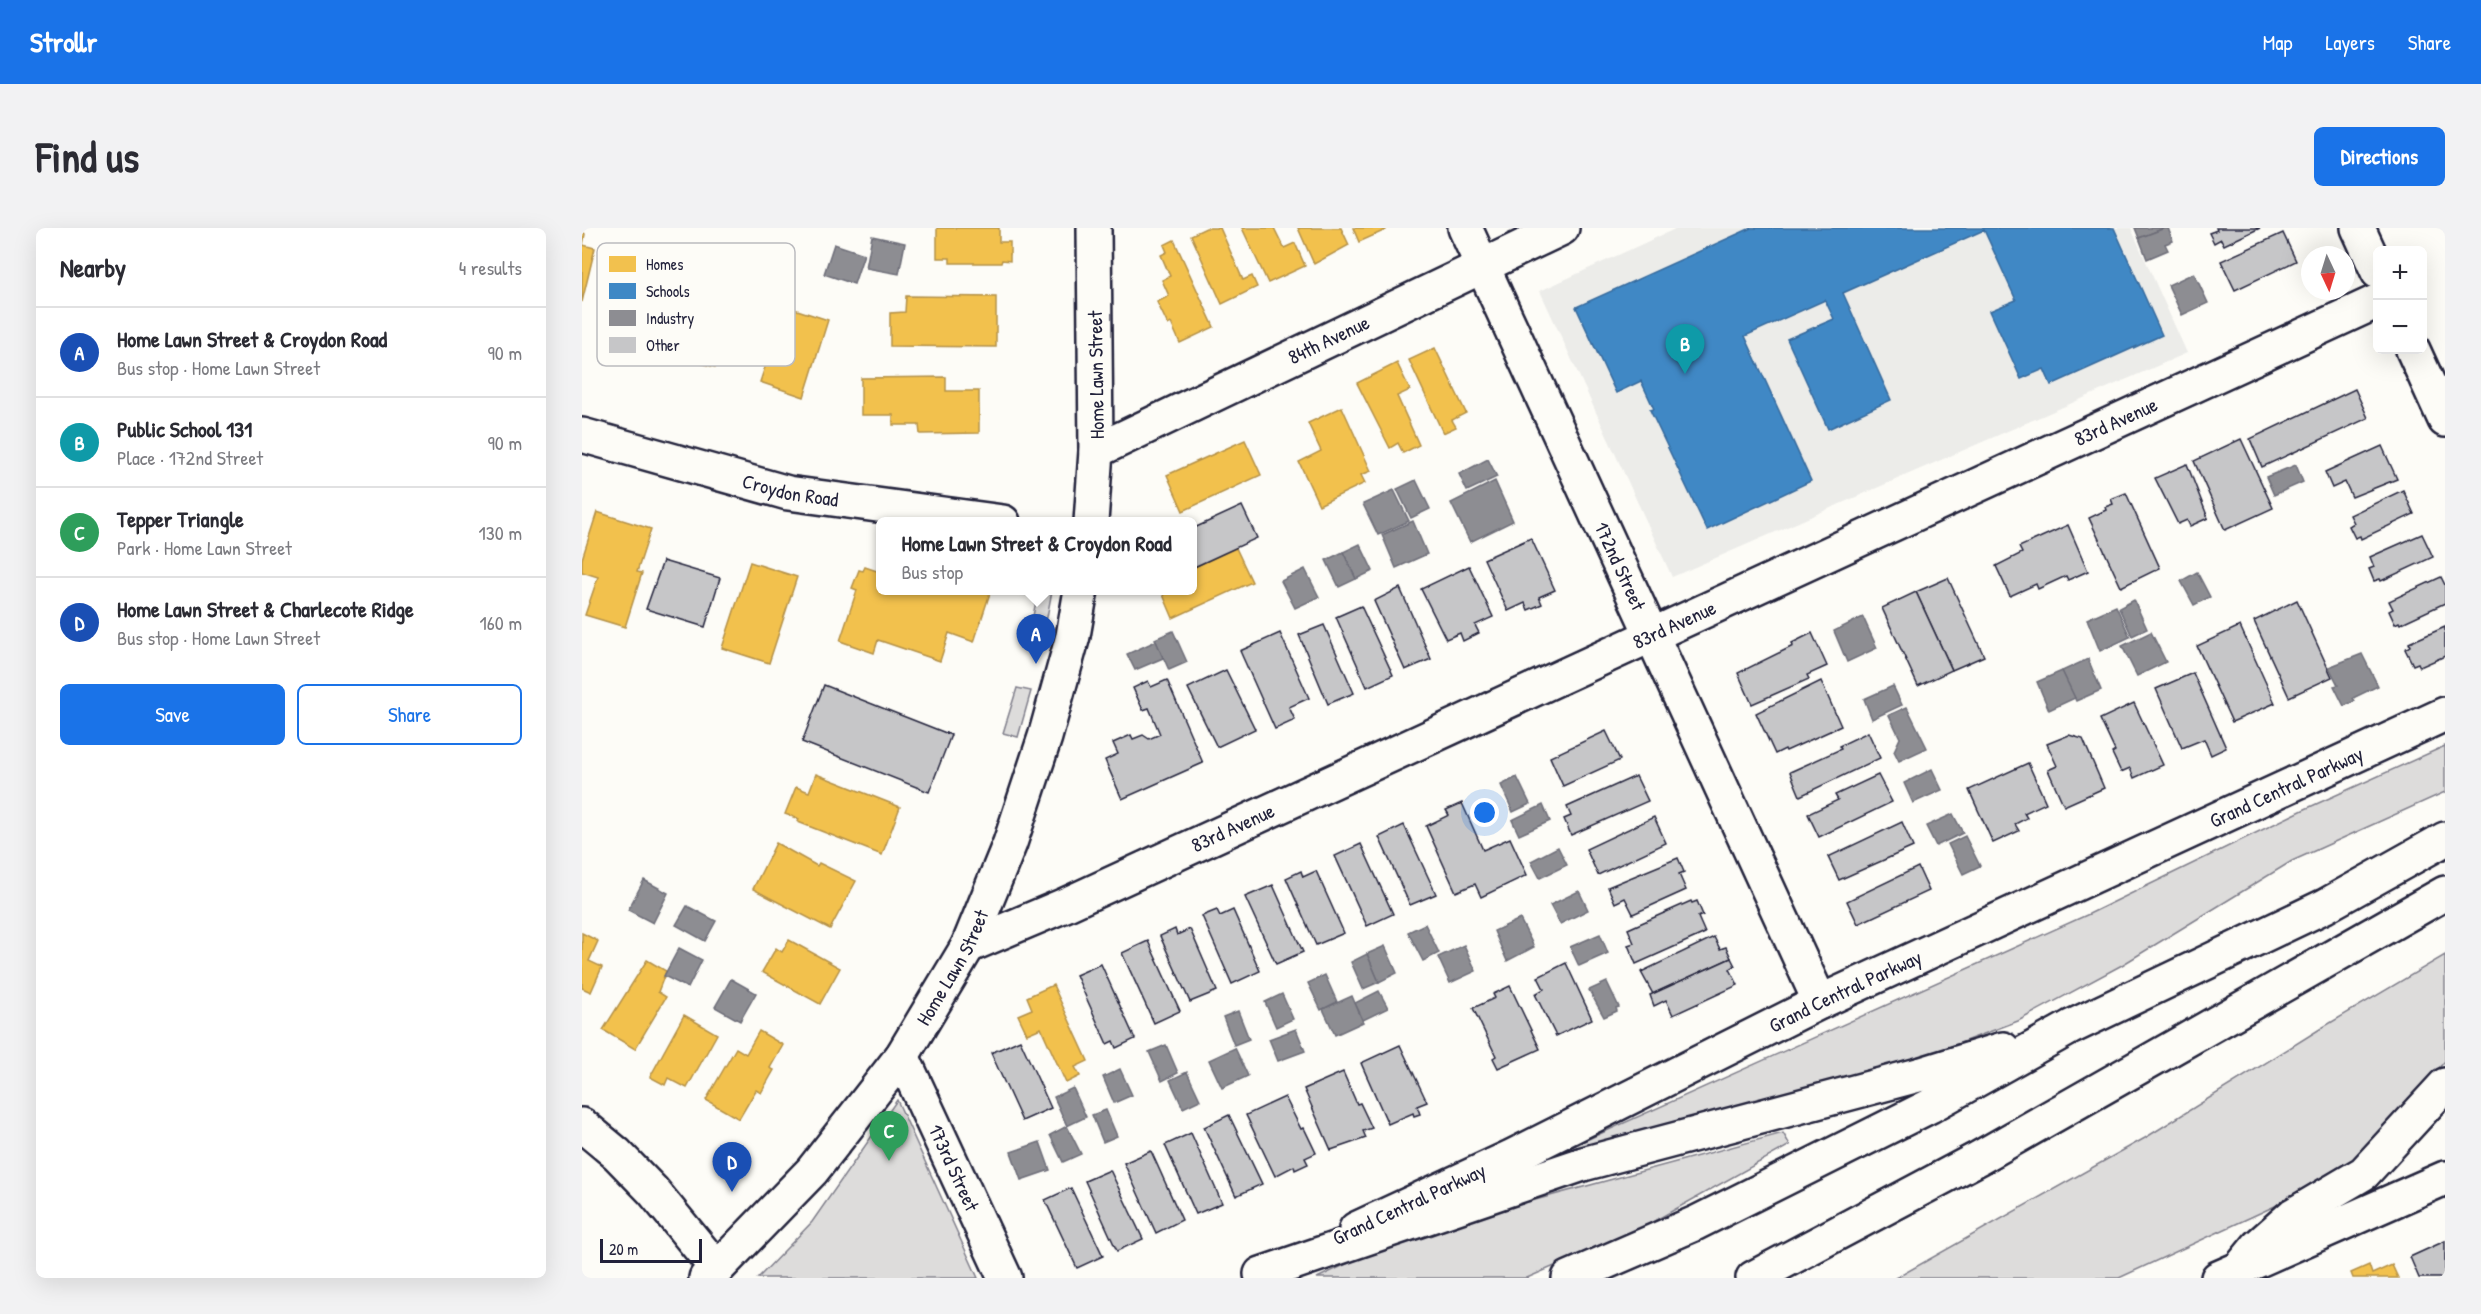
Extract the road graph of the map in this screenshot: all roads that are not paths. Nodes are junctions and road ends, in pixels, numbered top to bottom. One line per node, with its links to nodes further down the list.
1 (1094, 228): 11 (main road, Home Lawn Street)
2 (1465, 228): 6 (main road, 172nd Street)
3 (1562, 228): 6 (main road, 84th Avenue)
4 (2358, 228): 5 (main road)
5 (2373, 261)
6 (1481, 265): 11 (main road, 84th Avenue); 15 (main road, 172nd Street)
7 (2373, 303): 15 (main road, 83rd Avenue)
8 (2415, 354): 9 (main road)
9 (2445, 420)
10 (582, 435): 12 (main road, Croydon Road)
11 (1096, 452): 13 (main road, Home Lawn Street)
12 (966, 517)
13 (1091, 517)
14 (1080, 595): 19 (main road, Home Lawn Street)
15 (1651, 635): 19 (main road, 83rd Avenue); 20 (main road, 172nd Street)
16 (2445, 714): 20 (main road, Grand Central Parkway)
17 (2445, 839): 21 (main road)
18 (2445, 893): 31 (main road)
19 (968, 946): 22 (main road, Home Lawn Street)
20 (1820, 1002): 28 (main road, Grand Central Parkway)
21 (2071, 1028): 28 (main road); 30 (main road)
22 (902, 1056): 26 (main road, Home Lawn Street); 29 (main road, 173rd Street)
23 (2445, 1085): 27 (main road)
24 (582, 1125): 26 (main road)
25 (2445, 1178): 27 (main road)
26 (711, 1273)
27 (2229, 1273)
28 (1256, 1276)
29 (1005, 1278)
30 (1569, 1278)
31 (1753, 1278)

